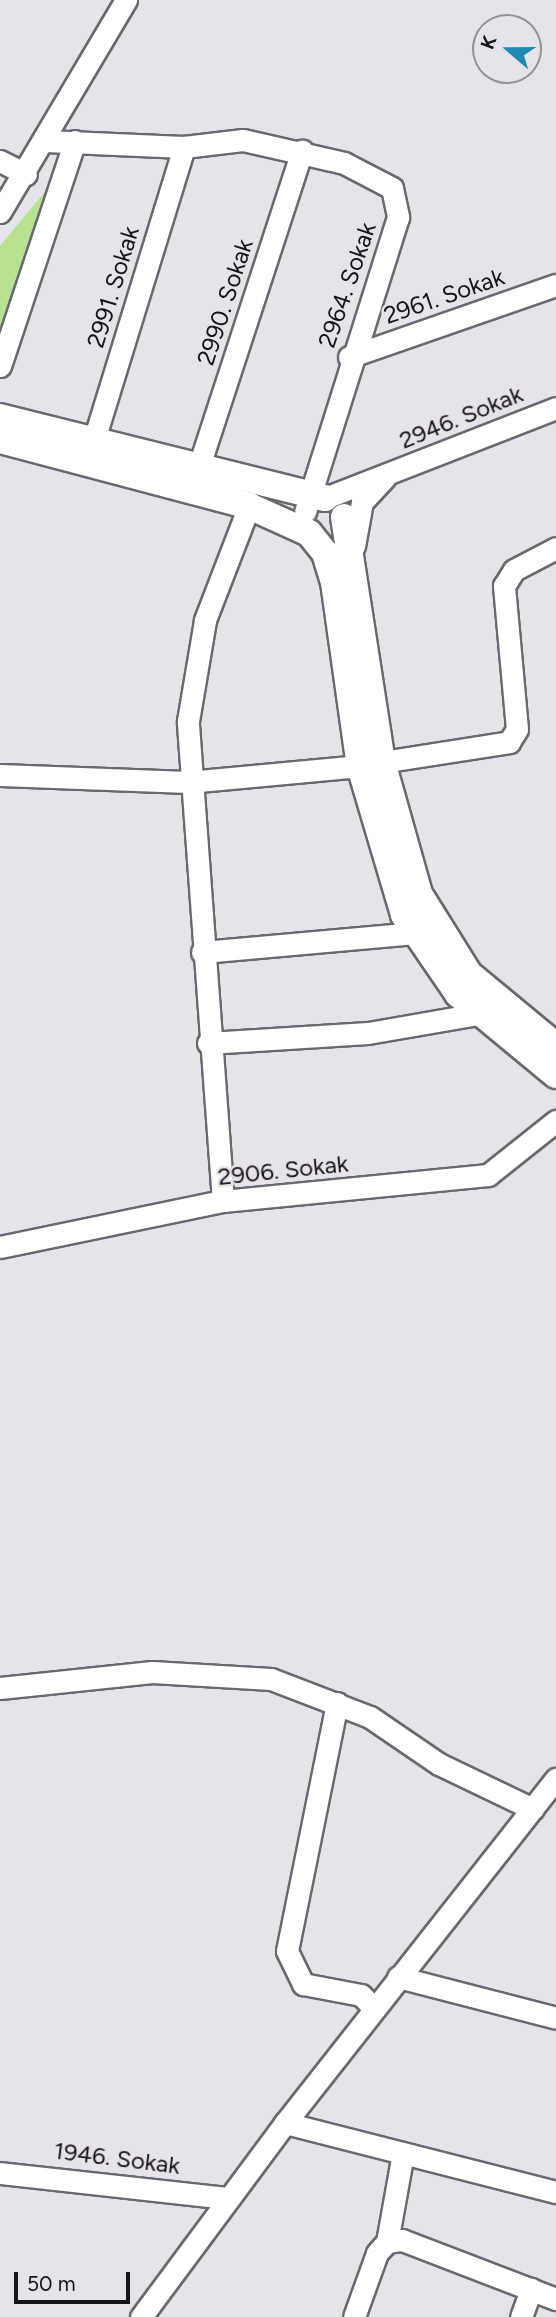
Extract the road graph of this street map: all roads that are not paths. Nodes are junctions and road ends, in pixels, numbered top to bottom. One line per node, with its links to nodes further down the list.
1 (126, 0): 2 (street)
2 (46, 141): 3 (street, 2964. Sokak); 7 (street)
3 (75, 141): 4 (street, 2964. Sokak); 11 (street)
4 (184, 147): 5 (street, 2964. Sokak); 15 (street, 2991. Sokak)
5 (302, 151): 10 (street, 2964. Sokak); 16 (street, 2990. Sokak)
6 (0, 161): 7 (street)
7 (26, 174): 8 (street)
8 (0, 212)
9 (556, 285): 10 (street, 2961. Sokak)
10 (349, 357): 19 (street, 2964. Sokak)
11 (0, 366)
12 (556, 408): 17 (street, 2946. Sokak)
13 (0, 417): 15 (main road)
14 (0, 440): 18 (main road)
15 (93, 443): 16 (main road)
16 (198, 469): 19 (main road)
17 (386, 476): 19 (street, 2946. Sokak); 20 (street)
18 (249, 506): 19 (main road); 24 (street)
19 (312, 509): 20 (main road); 20 (main road); 22 (main road)
20 (353, 509): 22 (main road)
21 (556, 548): 22 (street)
22 (371, 764): 24 (street); 25 (main road); 29 (main road)
23 (0, 775): 24 (street)
24 (188, 782): 26 (street)
25 (413, 933): 26 (street); 27 (main road)
26 (201, 952): 28 (street)
27 (478, 1014): 28 (street); 30 (main road)
28 (208, 1043): 32 (street)
29 (556, 1046)
30 (556, 1074)
31 (556, 1121): 32 (street, 2906. Sokak)
32 (223, 1201): 33 (street, 2906. Sokak)
33 (0, 1247)
34 (0, 1688): 35 (street)
35 (337, 1703): 37 (street); 39 (street)
36 (556, 1779): 37 (street)
37 (533, 1809): 38 (street)
38 (398, 1977): 39 (street); 40 (street)
39 (374, 2008): 41 (street)
40 (556, 2018)
41 (285, 2123): 42 (street); 45 (street)
42 (403, 2153): 44 (street); 46 (street)
43 (0, 2173): 45 (street, 1946. Sokak)
44 (556, 2192)
45 (228, 2198): 49 (street)
46 (387, 2242): 47 (street); 50 (street)
47 (531, 2289): 48 (street); 51 (street)
48 (556, 2299)
49 (141, 2317)
50 (354, 2317)
51 (521, 2317)

